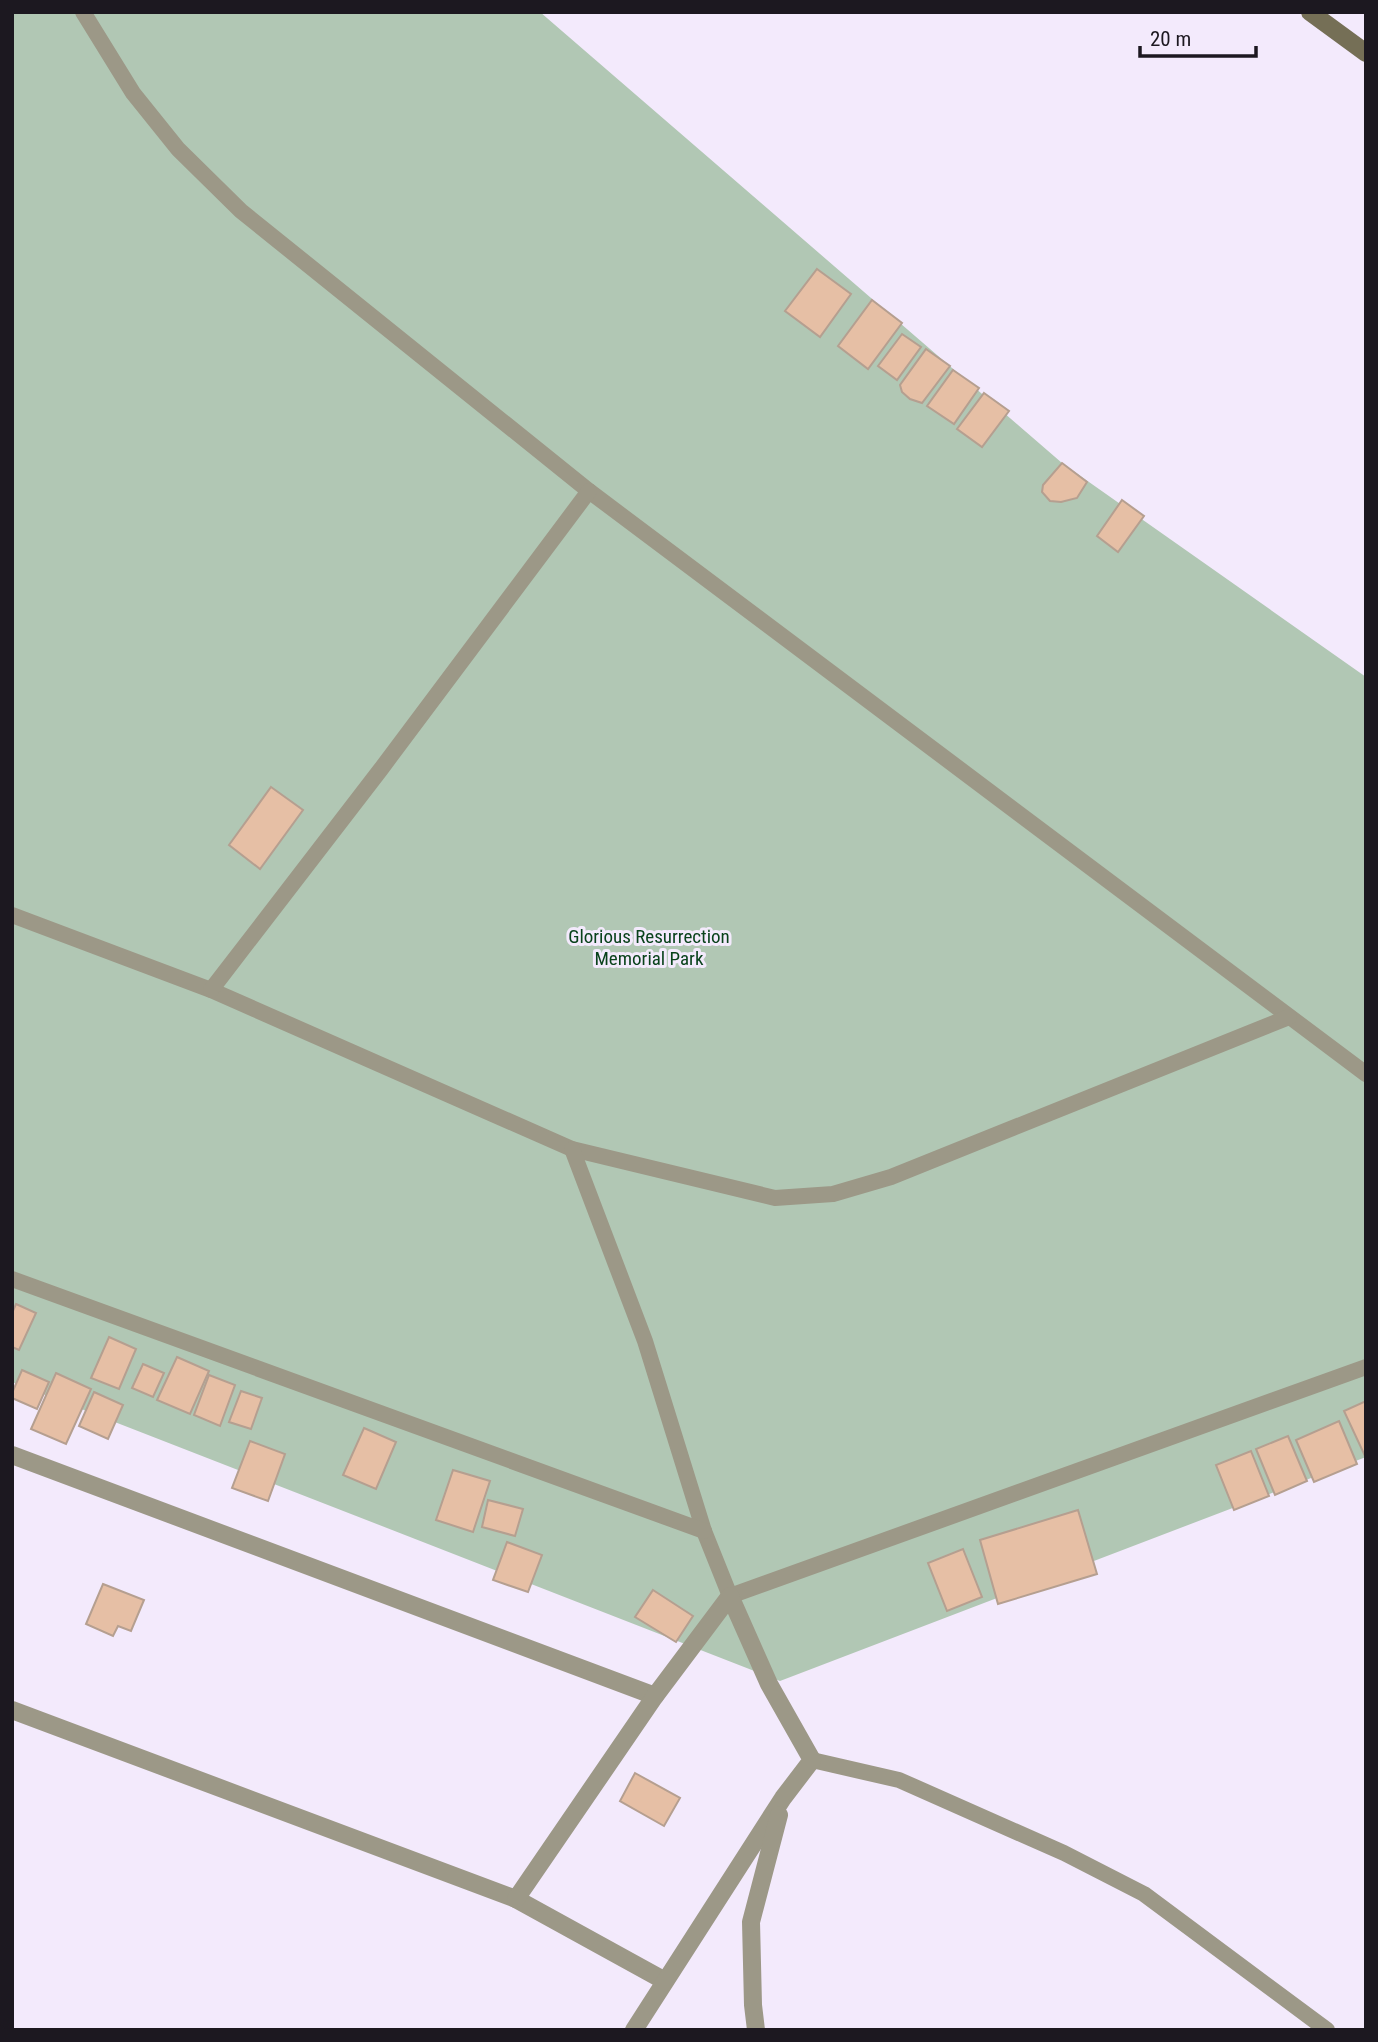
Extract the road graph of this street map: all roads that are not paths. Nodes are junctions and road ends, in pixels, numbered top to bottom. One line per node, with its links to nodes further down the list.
1 (1310, 12): 3 (main road)
2 (82, 14): 4 (lane)
3 (1366, 53)
4 (589, 491): 6 (lane); 7 (lane)
5 (12, 915): 6 (lane)
6 (211, 990): 9 (lane)
7 (1289, 1017): 8 (lane); 9 (lane)
8 (1366, 1074)
9 (572, 1149): 13 (lane)
10 (12, 1279): 13 (lane)
11 (1366, 1367): 14 (lane)
12 (12, 1455): 15 (street)
13 (704, 1531): 14 (lane)
14 (730, 1596): 15 (street); 17 (street)
15 (654, 1696): 19 (street)
16 (12, 1710): 19 (street)
17 (812, 1760): 18 (street); 23 (lane)
18 (783, 1798): 20 (street); 22 (street)
19 (516, 1899): 20 (street)
20 (666, 1981): 21 (street)
21 (634, 2030)
22 (756, 2030)
23 (1327, 2030)

